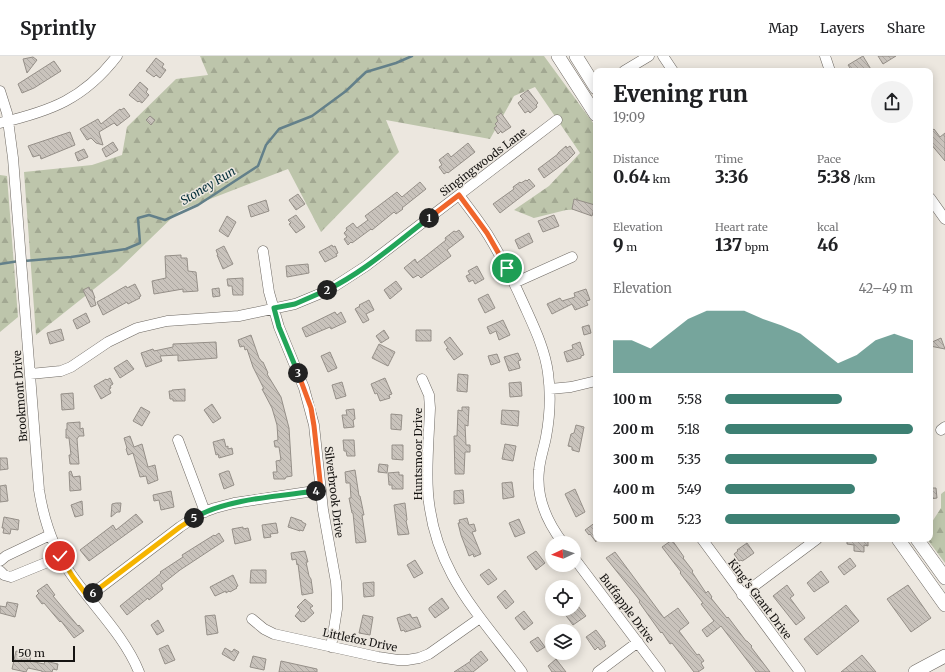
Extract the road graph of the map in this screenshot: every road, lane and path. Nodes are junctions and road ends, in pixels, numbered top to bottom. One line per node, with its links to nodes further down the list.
1 (117, 56): 16 (street)
2 (558, 56): 13 (main road)
3 (576, 56): 10 (main road)
4 (649, 56): 7 (street)
5 (663, 56): 8 (street)
6 (825, 56): 9 (street)
7 (629, 68)
8 (671, 68)
9 (829, 68)
10 (593, 84)
11 (0, 91): 16 (street, Brookmont Drive)
12 (593, 91): 13 (street)
13 (585, 98): 14 (main road)
14 (593, 110)
15 (558, 120): 17 (street, Singingwoods Lane)
16 (4, 122): 24 (street, Brookmont Drive)
17 (459, 195): 22 (street); 23 (street, Singingwoods Lane)
18 (933, 202): 19 (street)
19 (945, 219)
20 (263, 251): 23 (street, Silverbrook Drive)
21 (572, 257): 22 (street)
22 (514, 283): 27 (street)
23 (274, 308): 24 (street, Singingwoods Lane); 29 (street, Silverbrook Drive)
24 (30, 374): 31 (street, Brookmont Drive)
25 (422, 380): 45 (street, Huntsmoor Drive)
26 (593, 383): 27 (street)
27 (550, 389): 32 (street)
28 (178, 440): 30 (street)
29 (321, 490): 30 (street); 48 (street, Silverbrook Drive)
30 (205, 512): 43 (street)
31 (50, 535): 37 (street, Brookmont Drive); 38 (street)
32 (558, 536)
33 (704, 542): 42 (street, King's Grant Drive)
34 (813, 542): 42 (street)
35 (900, 542): 44 (main road)
36 (919, 542): 41 (main road)
37 (60, 556): 40 (street); 43 (street, Brookmont Drive)
38 (0, 561)
39 (581, 567): 47 (street, Buffapple Drive)
40 (0, 571)
41 (945, 578)
42 (742, 595): 54 (street, King's Grant Drive)
43 (88, 597): 50 (street, Brookmont Drive)
44 (945, 605)
45 (480, 618): 48 (street, Littlefox Drive); 51 (street, Huntsmoor Drive)
46 (252, 619): 48 (street, Littlefox Drive)
47 (638, 642): 52 (street); 53 (street, Buffapple Drive)
48 (331, 647)
49 (945, 656): 55 (main road)
50 (139, 672)
51 (522, 672)
52 (598, 672)
53 (660, 672)
54 (800, 672)
55 (915, 672)

